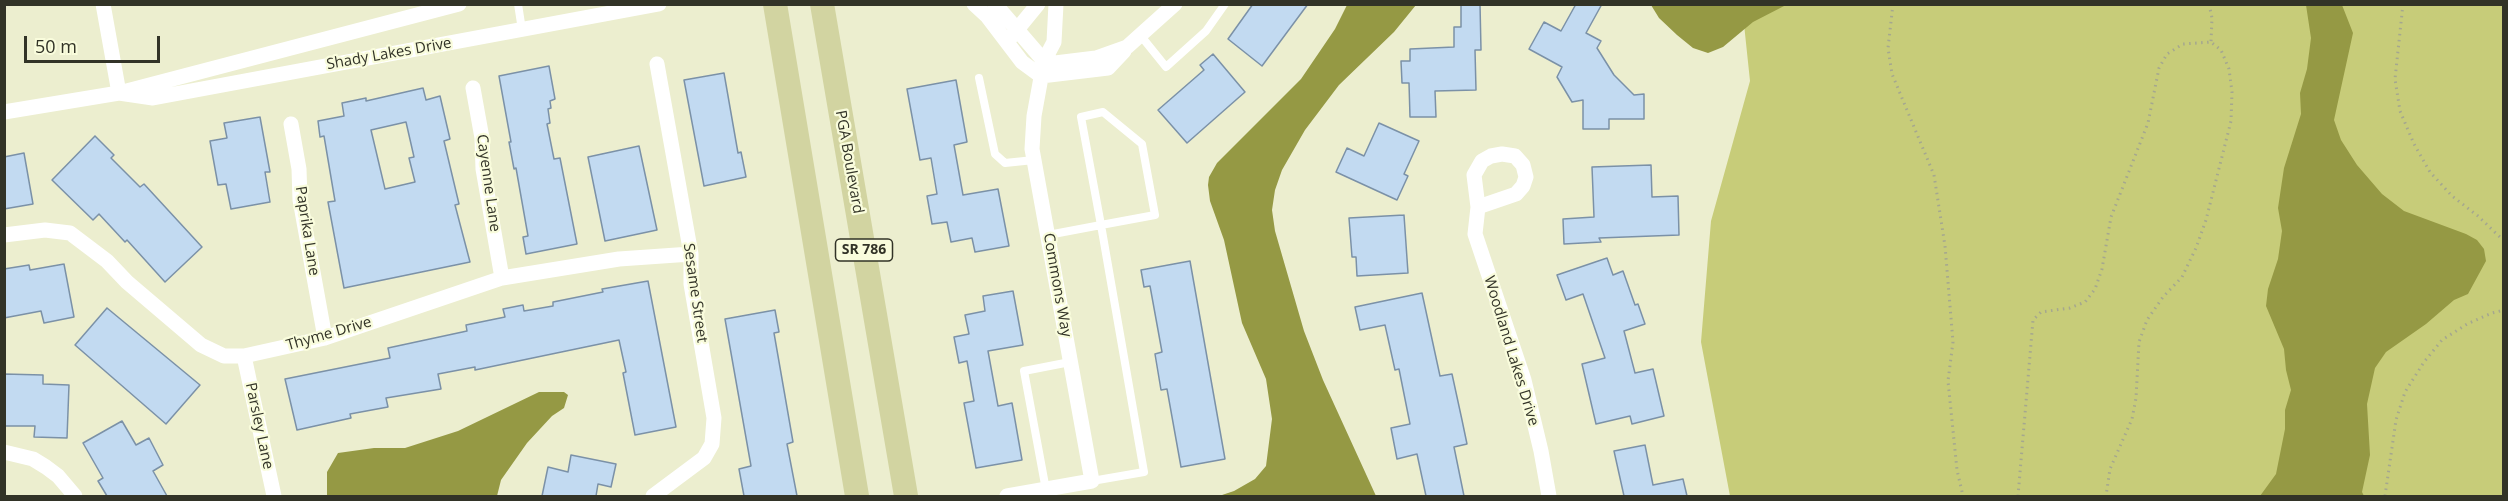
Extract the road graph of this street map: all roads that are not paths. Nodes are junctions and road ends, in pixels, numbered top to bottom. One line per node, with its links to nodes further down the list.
1 (103, 4): 20 (street)
2 (459, 4): 20 (street, Shady Lakes Drive)
3 (518, 4): 13 (lane)
4 (659, 4): 13 (street, Shady Lakes Drive)
5 (775, 4): 39 (main road, SR 786)
6 (822, 4): 40 (main road, PGA Boulevard / SR 786)
7 (974, 4): 14 (street)
8 (995, 4): 14 (street)
9 (1038, 4): 14 (street)
10 (1056, 4): 17 (street, Commons Way)
11 (1175, 4): 15 (street)
12 (1224, 4): 15 (lane)
13 (522, 30): 20 (street, Shady Lakes Drive)
14 (1012, 36): 17 (street)
15 (1141, 36): 17 (street)
16 (657, 64): 28 (street, Sesame Street)
17 (1043, 69): 23 (street, Commons Way)
18 (979, 78): 23 (lane)
19 (473, 88): 29 (street, Cayenne Lane)
20 (118, 93): 21 (street, Shady Lakes Drive)
21 (4, 112)
22 (291, 124): 30 (street, Paprika Lane)
23 (1034, 160): 27 (street, Commons Way)
24 (1478, 207): 42 (street, Woodland Lakes Drive)
25 (1101, 225): 25 (lane); 27 (lane); 34 (lane)
26 (4, 235): 31 (street, Thyme Drive)
27 (1048, 235): 32 (street, Commons Way)
28 (691, 254): 29 (street, Thyme Drive); 38 (street, Sesame Street)
29 (502, 278): 30 (street, Thyme Drive)
30 (325, 338): 31 (street, Thyme Drive)
31 (244, 356): 37 (street, Parsley Lane)
32 (1070, 362): 34 (street, Commons Way); 35 (lane)
33 (4, 452): 36 (street)
34 (1092, 482): 35 (street)
35 (1046, 490): 41 (street)
36 (75, 496)
37 (274, 496)
38 (653, 496)
39 (857, 496)
40 (906, 496)
41 (1007, 496)
42 (1549, 496)

